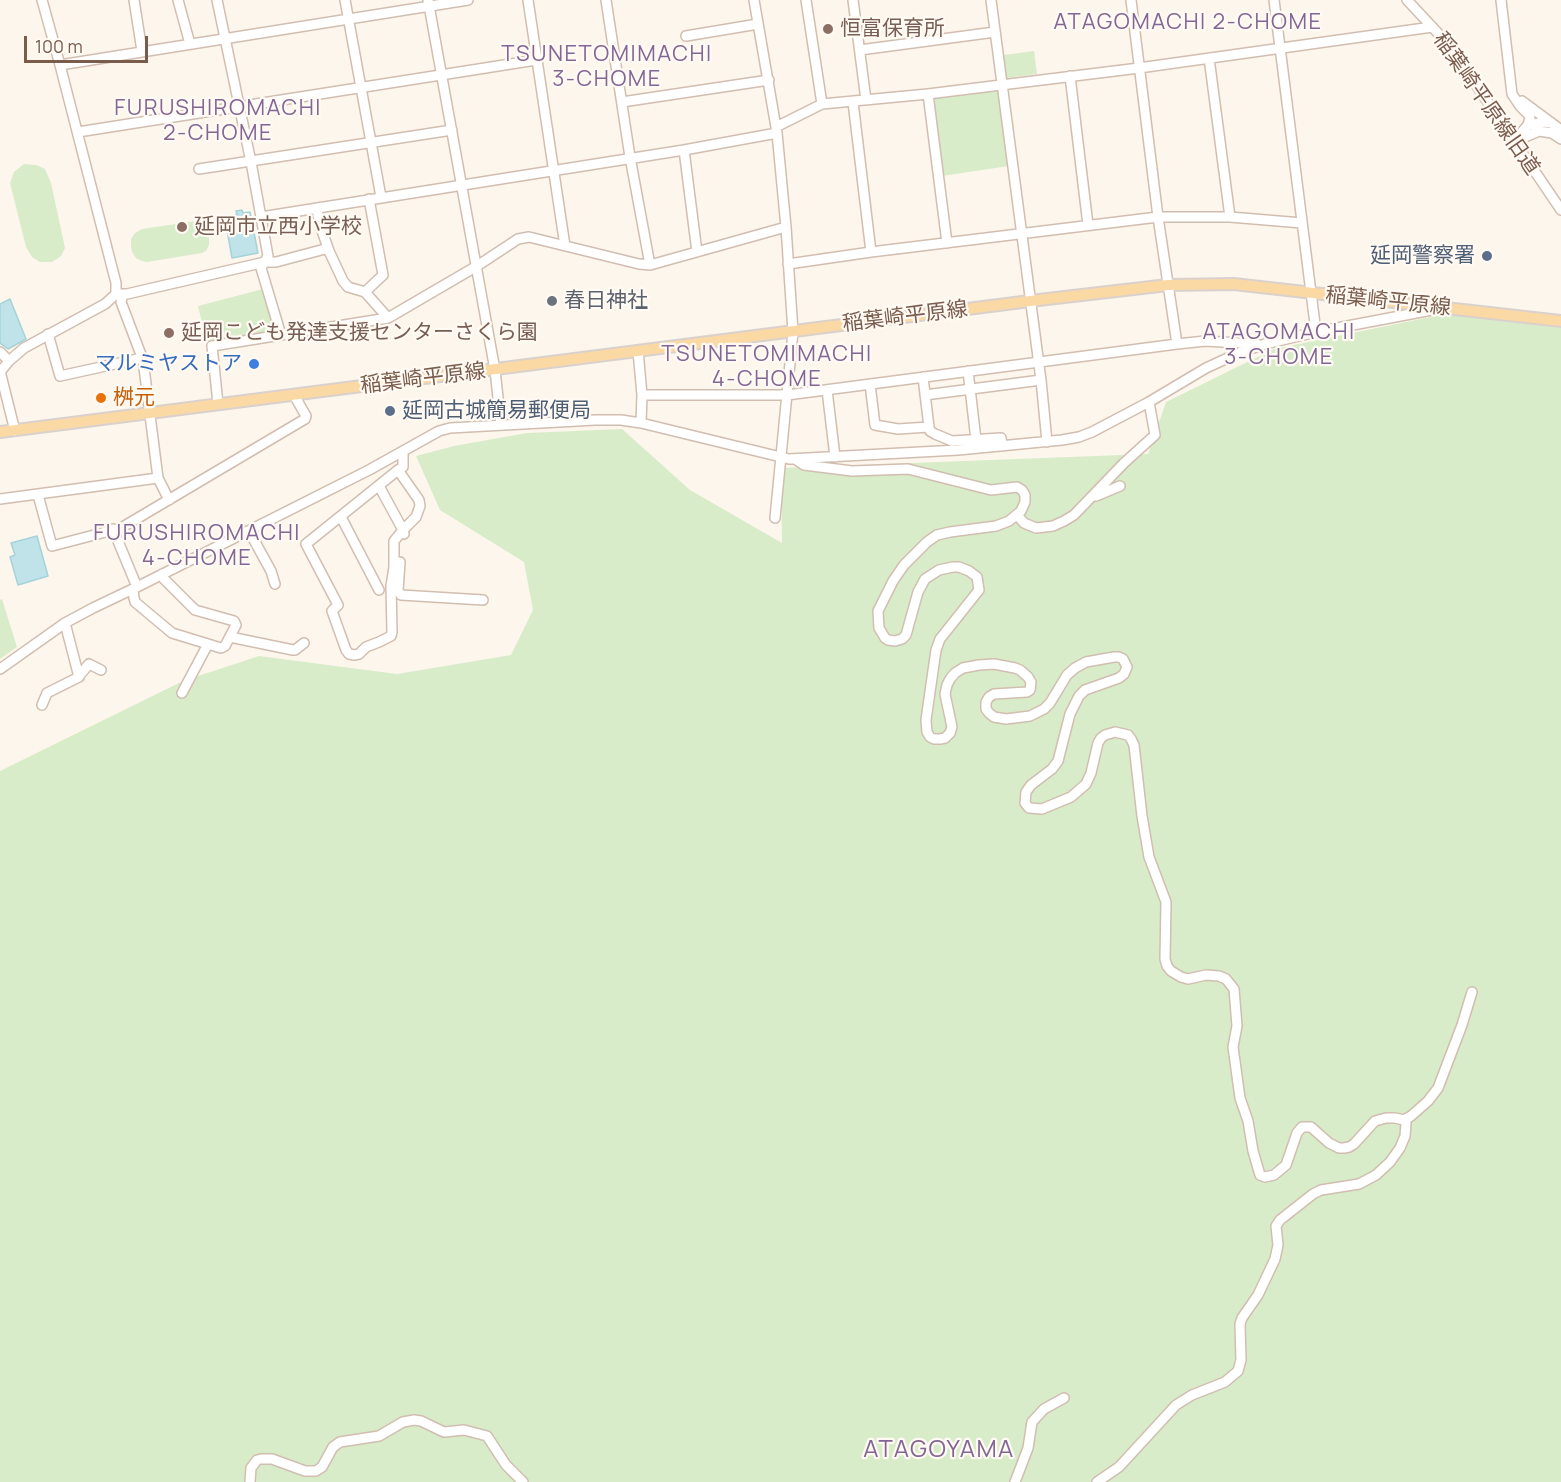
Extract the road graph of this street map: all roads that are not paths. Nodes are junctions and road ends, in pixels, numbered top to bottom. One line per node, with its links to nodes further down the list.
1 (42, 0): 30 (street)
2 (134, 0): 27 (street)
3 (178, 0): 24 (street)
4 (217, 0): 23 (street)
5 (345, 0): 18 (street)
6 (468, 0): 17 (street)
7 (528, 0): 29 (street)
8 (606, 0): 40 (street)
9 (754, 0): 19 (street)
10 (806, 0): 42 (street)
11 (853, 0): 26 (street)
12 (991, 0): 21 (street)
13 (1131, 0): 31 (street)
14 (1274, 0): 25 (street)
15 (1407, 0): 20 (street, 稲葉崎平原線旧道)
16 (1501, 0): 37 (street)
17 (428, 3): 18 (street); 32 (street)
18 (349, 19): 23 (street); 36 (street)
19 (758, 24): 22 (street); 34 (street)
20 (1432, 27): 25 (street); 51 (street, 稲葉崎平原線旧道)
21 (995, 32): 26 (street); 35 (street)
22 (686, 36)
23 (225, 38): 24 (street); 43 (street)
24 (189, 44): 27 (street)
25 (1280, 49): 28 (street); 66 (street)
26 (860, 50): 39 (street)
27 (142, 51): 30 (street)
28 (1209, 58): 31 (street); 65 (street)
29 (536, 60): 32 (street); 57 (street)
30 (60, 65): 49 (street)
31 (1139, 68): 33 (street); 64 (street)
32 (441, 76): 36 (street); 46 (street)
33 (1070, 76): 35 (street); 67 (street)
34 (769, 80): 40 (street); 47 (street)
35 (1003, 84): 38 (street); 69 (street)
36 (361, 88): 43 (street); 52 (street)
37 (1512, 91): 44 (street); 45 (street)
38 (928, 94): 39 (street); 70 (street)
39 (866, 100): 41 (street)
40 (622, 102): 54 (street)
41 (854, 102): 42 (street); 74 (street)
42 (822, 104): 47 (street)
43 (240, 107): 49 (street); 55 (street)
44 (1553, 124): 45 (street); 48 (street)
45 (1528, 125): 51 (street)
46 (452, 130): 52 (street); 58 (street)
47 (776, 130): 53 (street); 68 (street)
48 (1561, 130)
49 (78, 132): 82 (street)
50 (1561, 139): 51 (street)
51 (1513, 141): 62 (street, 稲葉崎平原線旧道)
52 (370, 143): 55 (street); 59 (street)
53 (684, 150): 54 (street); 73 (street)
54 (630, 157): 57 (street); 78 (street)
55 (251, 162): 56 (street); 63 (street)
56 (200, 169)
57 (554, 171): 58 (street); 71 (street)
58 (462, 185): 59 (street); 77 (street)
59 (381, 197): 60 (street)
60 (369, 199): 61 (street); 80 (street)
61 (317, 208): 63 (street); 72 (street)
62 (1561, 210)
63 (261, 217): 75 (street)
64 (1158, 217): 65 (street); 67 (street); 79 (street)
65 (1230, 217): 66 (street)
66 (1302, 224): 81 (street)
67 (1088, 225): 69 (street)
68 (786, 227): 73 (street); 76 (street)
69 (1021, 234): 70 (street); 83 (street)
70 (947, 243): 74 (street)
71 (565, 246): 77 (street); 78 (street)
72 (329, 251): 75 (street); 80 (street)
73 (697, 252): 78 (street)
74 (871, 252): 76 (street)
75 (265, 262): 82 (street); 90 (street)
76 (788, 264): 87 (street)
77 (477, 266): 85 (street); 98 (street)
78 (650, 266)
79 (1168, 285): 81 (main road, 稲葉崎平原線); 83 (main road, 稲葉崎平原線); 91 (street)
80 (365, 292): 85 (street)
81 (1311, 293): 84 (main road, 稲葉崎平原線); 88 (street)
82 (119, 294): 89 (street); 95 (street)
83 (1030, 301): 87 (main road, 稲葉崎平原線); 97 (street)
84 (1443, 308): 86 (main road, 稲葉崎平原線); 88 (street)
85 (388, 318): 90 (street)
86 (1561, 321)
87 (793, 332): 93 (main road, 稲葉崎平原線); 108 (street)
88 (1316, 332): 92 (street)
89 (48, 334): 95 (street); 96 (street)
90 (281, 336): 111 (street)
91 (1177, 344): 92 (street); 97 (street)
92 (1265, 344): 110 (street)
93 (638, 351): 98 (main road, 稲葉崎平原線); 107 (street)
94 (0, 352): 96 (street)
95 (142, 358): 112 (street)
96 (9, 361): 99 (street)
97 (1038, 361): 100 (street); 102 (street)
98 (495, 370): 106 (main road, 稲葉崎平原線); 114 (street)
99 (0, 371): 116 (street)
100 (968, 371): 101 (street); 104 (street)
101 (923, 377): 103 (street); 109 (street)
102 (1041, 380): 104 (street); 119 (street)
103 (870, 384): 105 (street); 115 (street)
104 (970, 389): 109 (street); 118 (street)
105 (827, 390): 108 (street); 122 (street)
106 (294, 394): 111 (main road, 稲葉崎平原線); 132 (street)
107 (642, 395): 108 (street); 113 (street)
108 (787, 395): 123 (street)
109 (925, 395): 115 (street)
110 (1149, 402): 119 (street); 130 (street)
111 (218, 404): 112 (main road, 稲葉崎平原線)
112 (150, 413): 116 (main road, 稲葉崎平原線); 126 (street)
113 (641, 423): 114 (street); 123 (street)
114 (501, 425): 121 (street)
115 (929, 427): 118 (street)
116 (15, 431): 117 (main road, 稲葉崎平原線)
117 (0, 432)
118 (976, 440): 120 (street)
119 (1047, 442): 120 (street)
120 (1002, 446): 122 (street)
121 (403, 451): 125 (street); 138 (street)
122 (835, 457): 124 (street)
123 (780, 458): 124 (street); 135 (street)
124 (795, 459): 133 (street)
125 (398, 470): 127 (street); 137 (street)
126 (158, 478): 129 (street); 132 (street)
127 (379, 486): 134 (street); 137 (street)
128 (1120, 486): 130 (street)
129 (38, 495): 131 (street); 136 (street)
130 (1090, 498): 133 (street)
131 (0, 499)
132 (169, 500): 136 (street)
133 (1017, 515): 154 (street)
134 (341, 517): 137 (street); 142 (street)
135 (775, 518)
136 (113, 529): 141 (street)
137 (403, 530): 143 (street)
138 (249, 531): 139 (street); 140 (street)
139 (162, 574): 141 (street); 145 (street)
140 (275, 584)
141 (135, 588): 144 (street); 147 (street)
142 (379, 590)
143 (483, 600)
144 (65, 623): 148 (street); 150 (street)
145 (230, 637): 146 (street); 147 (street)
146 (304, 643)
147 (208, 644): 151 (street)
148 (0, 669)
149 (101, 670): 150 (street)
150 (79, 676): 152 (street)
151 (182, 693)
152 (42, 705)
153 (1472, 992): 154 (street)
154 (1404, 1120): 159 (street)
155 (1064, 1398): 158 (street)
156 (250, 1482): 157 (street)
157 (522, 1482)
158 (1015, 1482)
159 (1097, 1482)

